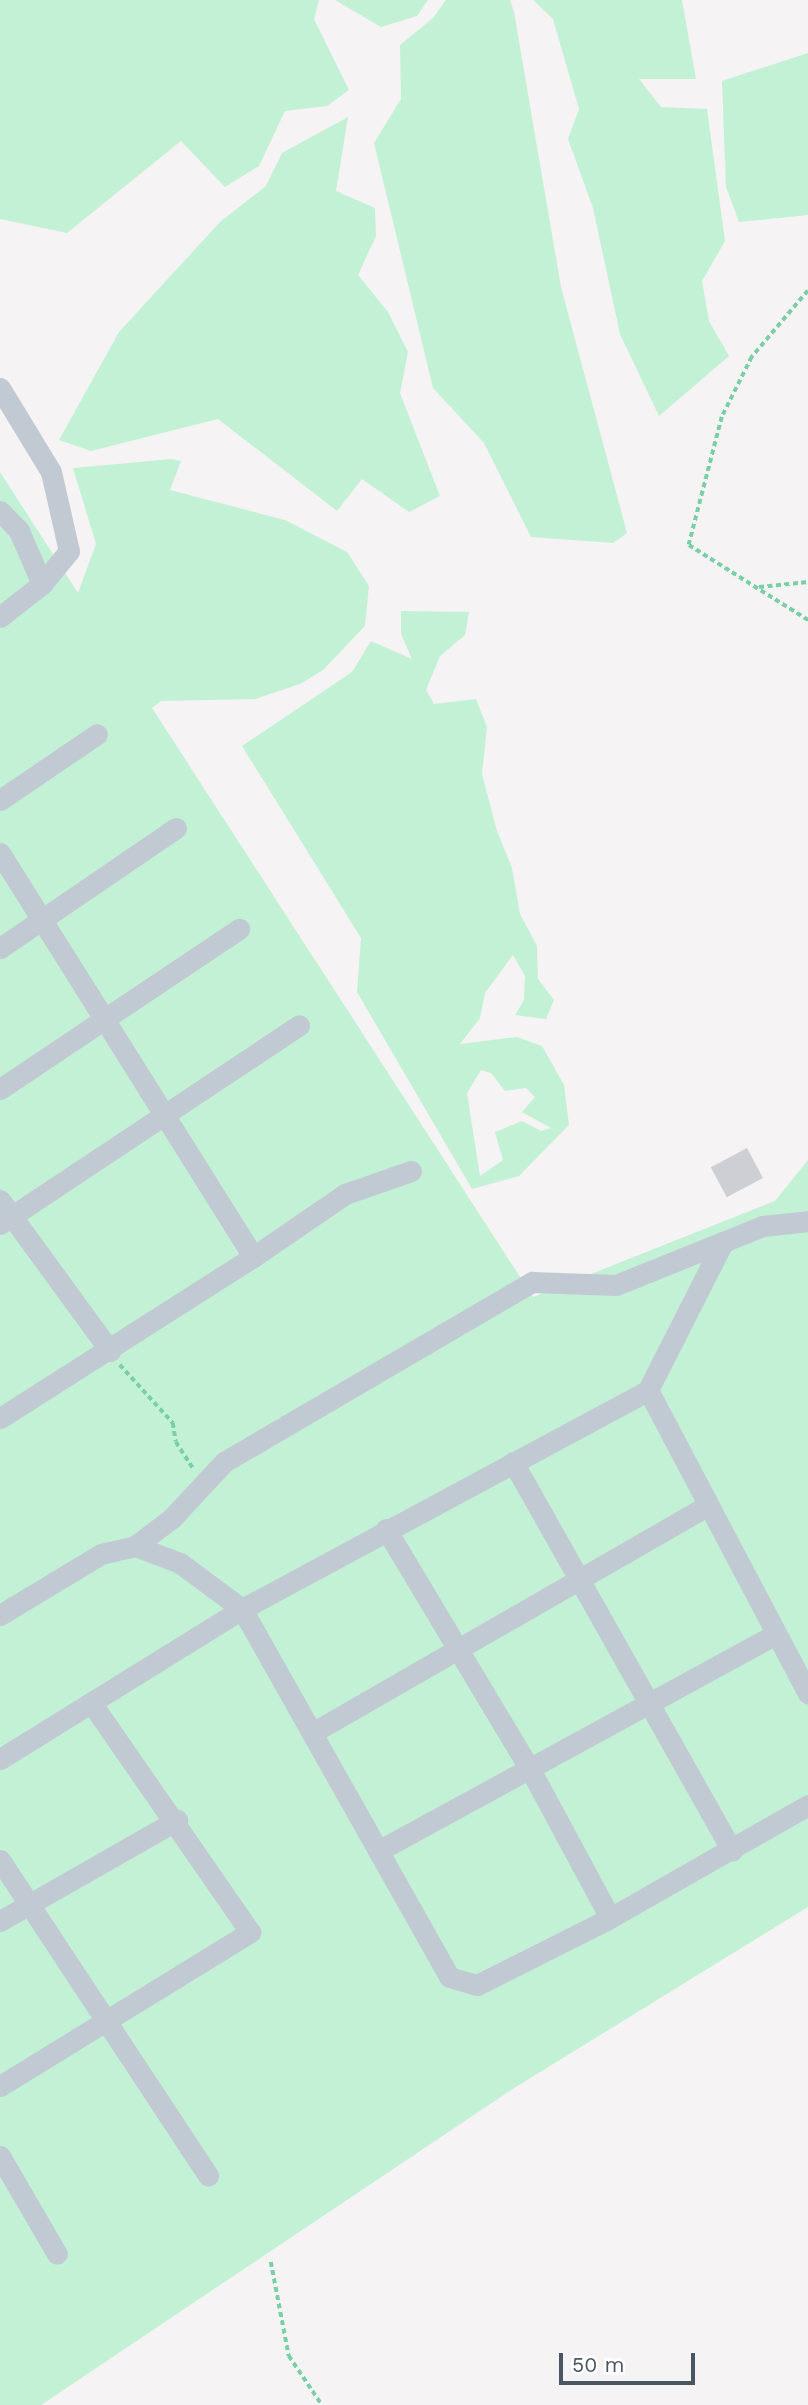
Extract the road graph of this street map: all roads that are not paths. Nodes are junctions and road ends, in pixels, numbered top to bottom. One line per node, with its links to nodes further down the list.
1 (0, 388): 3 (lane)
2 (0, 511): 3 (lane)
3 (42, 584): 4 (lane)
4 (0, 617)
5 (97, 734): 6 (lane)
6 (0, 800)
7 (176, 828): 9 (lane)
8 (0, 853): 9 (lane)
9 (43, 920): 11 (lane); 12 (lane)
10 (239, 929): 12 (lane)
11 (0, 948)
12 (106, 1019): 14 (lane); 15 (lane)
13 (299, 1025): 15 (lane)
14 (0, 1089)
15 (163, 1111): 17 (lane); 20 (lane)
16 (411, 1171): 20 (lane)
17 (4, 1213): 21 (lane)
18 (808, 1221): 19 (lane)
19 (723, 1242): 22 (lane); 27 (lane)
20 (253, 1257): 21 (lane)
21 (110, 1351): 23 (lane)
22 (648, 1390): 24 (lane); 25 (lane)
23 (0, 1418)
24 (513, 1462): 26 (lane); 28 (lane)
25 (705, 1507): 28 (lane); 31 (lane)
26 (386, 1529): 29 (lane); 32 (lane)
27 (135, 1546): 29 (lane); 30 (lane)
28 (579, 1580): 32 (lane); 34 (lane)
29 (242, 1609): 35 (lane); 36 (lane)
30 (0, 1615)
31 (774, 1635): 33 (lane); 34 (lane)
32 (459, 1646): 36 (lane); 38 (lane)
33 (808, 1693)
34 (649, 1703): 38 (lane); 42 (lane)
35 (92, 1704): 37 (lane); 40 (lane)
36 (312, 1732): 41 (lane)
37 (0, 1759)
38 (531, 1771): 41 (lane); 45 (lane)
39 (808, 1805): 42 (lane)
40 (177, 1820): 44 (lane); 47 (lane)
41 (378, 1851): 45 (lane)
42 (732, 1851): 45 (lane)
43 (0, 1860): 44 (lane)
44 (30, 1904): 46 (lane); 47 (lane)
45 (610, 1918)
46 (0, 1920)
47 (104, 2023): 48 (lane); 50 (lane)
48 (0, 2086)
49 (0, 2156): 51 (lane)
50 (208, 2176)
51 (57, 2254)

